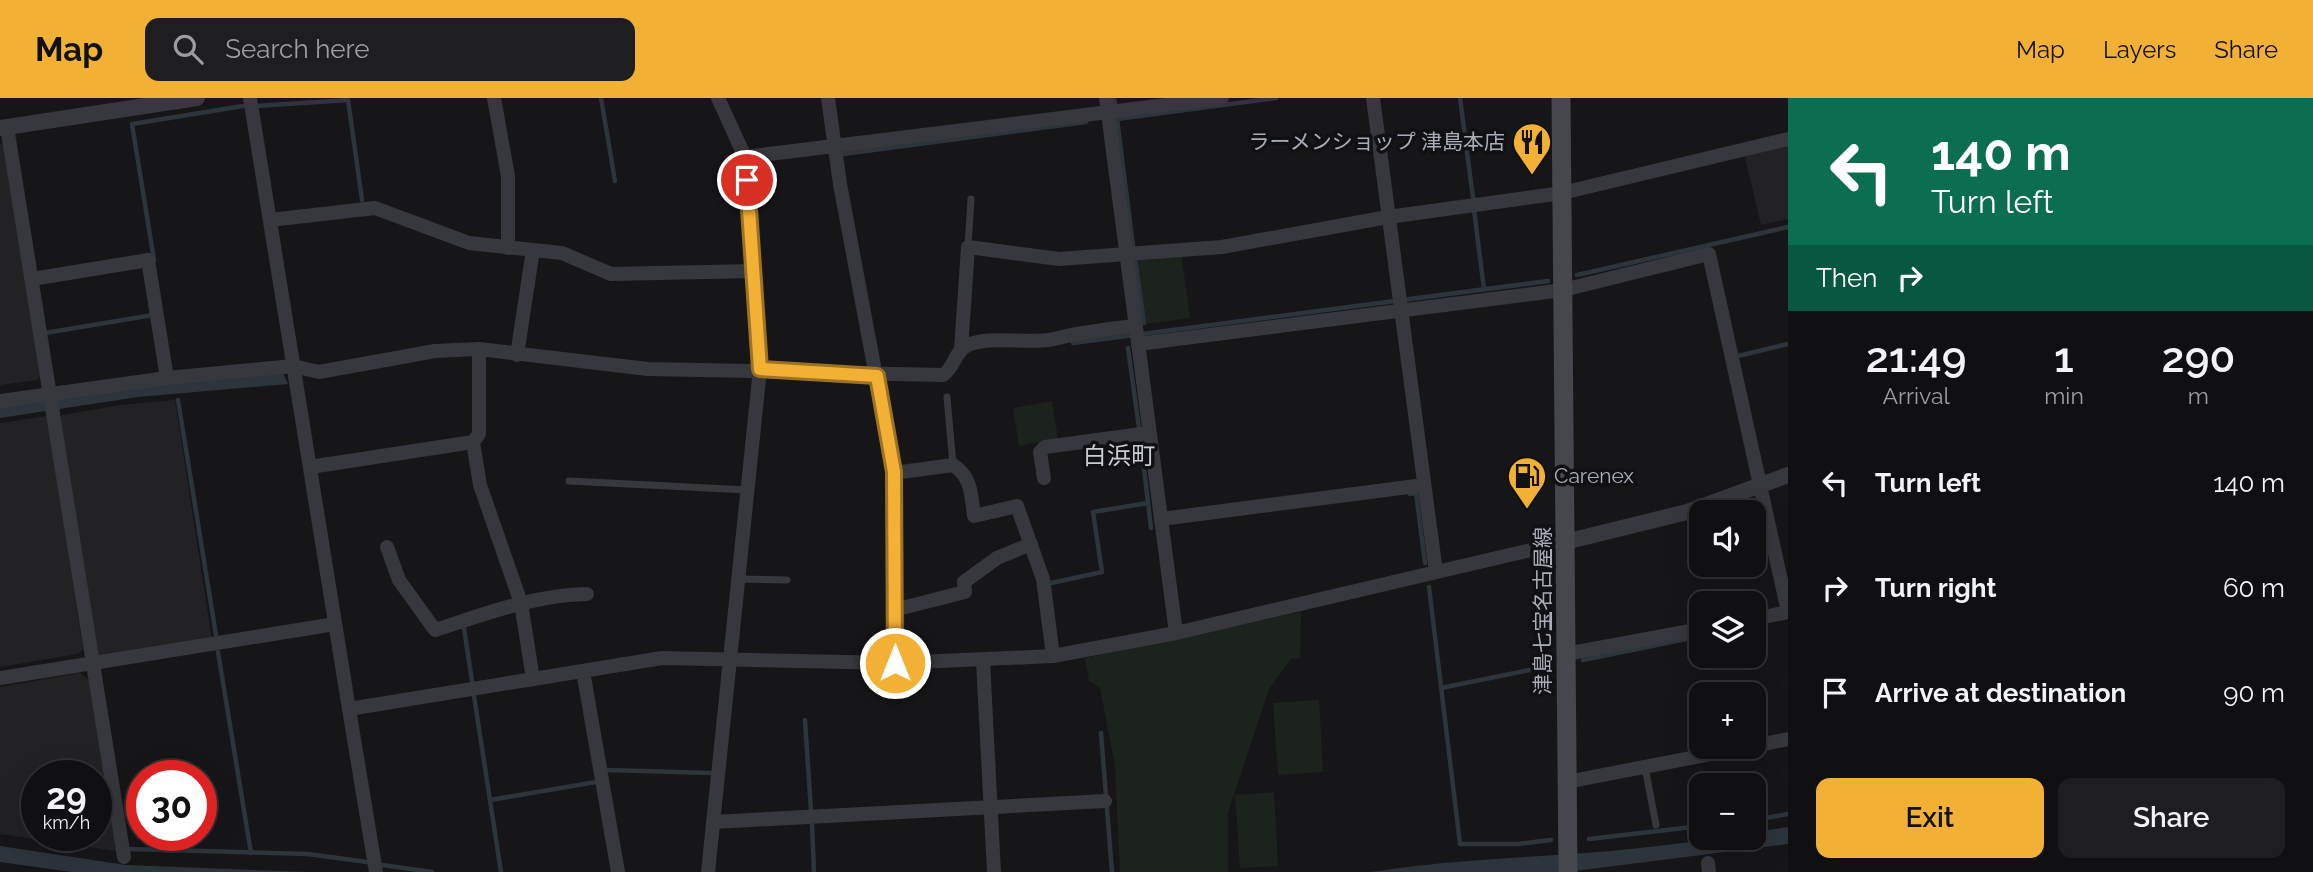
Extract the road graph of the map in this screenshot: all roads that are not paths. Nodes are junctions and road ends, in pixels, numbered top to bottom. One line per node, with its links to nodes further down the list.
1 (197, 98): 9 (street)
2 (250, 98): 18 (street)
3 (494, 98): 20 (street)
4 (718, 98): 14 (street)
5 (828, 98): 13 (street)
6 (1222, 98): 10 (street)
7 (1373, 98): 17 (street)
8 (1561, 98): 15 (main road, 津島七宝名古屋線)
9 (124, 103): 11 (street)
10 (1107, 105): 13 (street); 22 (street)
11 (3, 128): 24 (street)
12 (1788, 139): 15 (street)
13 (835, 146): 14 (street); 33 (street)
14 (745, 157): 23 (street)
15 (1562, 193): 17 (street); 25 (main road, 津島七宝名古屋線)
16 (971, 199): 19 (lane)
17 (1388, 217): 22 (street); 26 (street)
18 (270, 220): 20 (street); 31 (street)
19 (968, 247): 22 (street); 29 (street)
20 (509, 248): 21 (street)
21 (533, 250): 23 (street); 30 (street)
22 (1126, 253): 27 (street)
23 (754, 271): 32 (street)
24 (32, 279): 34 (street); 35 (street)
25 (1563, 290): 26 (street); 47 (street); 50 (main road, 津島七宝名古屋線)
26 (1400, 304): 27 (street); 46 (street)
27 (1136, 335): 29 (street); 38 (street)
28 (479, 349): 30 (street); 31 (street); 39 (street)
29 (961, 350): 33 (street)
30 (517, 355): 32 (street)
31 (293, 366): 34 (street); 41 (street)
32 (760, 369): 33 (street); 48 (street)
33 (877, 376): 42 (street)
34 (167, 379): 35 (street)
35 (51, 394): 37 (street); 68 (street)
36 (947, 397): 40 (lane)
37 (0, 401)
38 (1149, 433): 44 (street); 49 (street)
39 (473, 442): 41 (street); 57 (street)
40 (953, 465): 42 (street); 51 (street)
41 (310, 467): 61 (street)
42 (894, 472): 58 (street)
43 (1788, 475): 47 (street)
44 (1044, 478)
45 (569, 481): 48 (lane)
46 (1423, 485): 49 (street); 53 (street)
47 (1762, 485): 50 (street); 59 (street)
48 (747, 490): 54 (street)
49 (1161, 519): 63 (street)
50 (1565, 542): 53 (street); 64 (main road, 津島七宝名古屋線)
51 (1031, 544): 58 (street); 65 (street)
52 (387, 547): 57 (street)
53 (1436, 572): 63 (street)
54 (738, 579): 55 (lane); 67 (street)
55 (788, 580)
56 (587, 593): 57 (street)
57 (521, 603): 72 (street)
58 (894, 610): 69 (street)
59 (1788, 612): 60 (street)
60 (1766, 617)
61 (335, 624): 68 (street); 73 (street)
62 (1689, 631): 64 (street)
63 (1176, 633): 65 (street)
64 (1566, 654): 78 (main road, 津島七宝名古屋線)
65 (1052, 656): 66 (street)
66 (983, 661): 69 (street); 80 (street)
67 (730, 662): 69 (street); 70 (street); 81 (street)
68 (93, 663): 71 (street); 83 (street)
69 (895, 663)
70 (583, 671): 72 (street); 85 (street)
71 (0, 678)
72 (533, 679): 73 (street)
73 (349, 709): 84 (street)
74 (1788, 739): 75 (street)
75 (1766, 744)
76 (1689, 758): 77 (street)
77 (1645, 767): 78 (street); 82 (lane)
78 (1567, 782): 88 (main road, 津島七宝名古屋線)
79 (1105, 801): 80 (street)
80 (990, 806): 81 (street); 87 (street)
81 (713, 822): 86 (street)
82 (1656, 825)
83 (124, 857)
84 (376, 872)
85 (618, 872)
86 (708, 872)
87 (994, 872)
88 (1568, 872)

